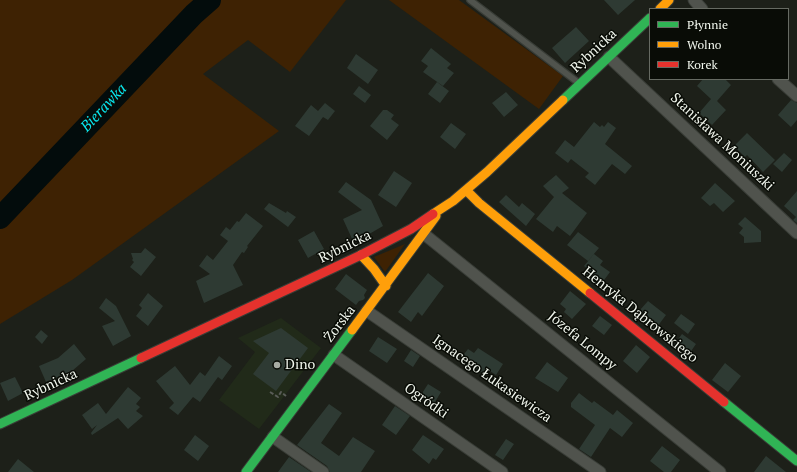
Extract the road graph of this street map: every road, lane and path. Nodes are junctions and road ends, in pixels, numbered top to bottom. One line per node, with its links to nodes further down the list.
1 (470, 0): 9 (lane)
2 (669, 0): 4 (street)
3 (694, 0): 5 (street)
4 (661, 8)
5 (701, 8)
6 (649, 19): 7 (street, Rybnicka)
7 (609, 57): 9 (street, Rybnicka); 13 (street, Stanisława Moniuszki)
8 (779, 80): 10 (street)
9 (580, 84): 11 (street, Rybnicka)
10 (797, 96)
11 (466, 190): 12 (street, Rybnicka); 21 (street, Henryka Dąbrowskiego)
12 (439, 211): 14 (street, Żorska); 15 (street, Rybnicka)
13 (797, 233)
14 (424, 234): 16 (street, Żorska); 26 (street, Józefa Lompy)
15 (361, 255): 16 (street); 19 (street, Rybnicka)
16 (386, 286): 17 (street, Żorska)
17 (367, 311): 18 (street, Żorska); 25 (street, Ignacego Łukasiewicza)
18 (334, 355): 20 (street, Żorska); 24 (street, Ogródki)
19 (0, 424)
20 (273, 437): 22 (street, Żorska); 23 (street)
21 (797, 461)
22 (250, 470)
23 (323, 472)
24 (502, 472)
25 (600, 472)
26 (720, 472)

